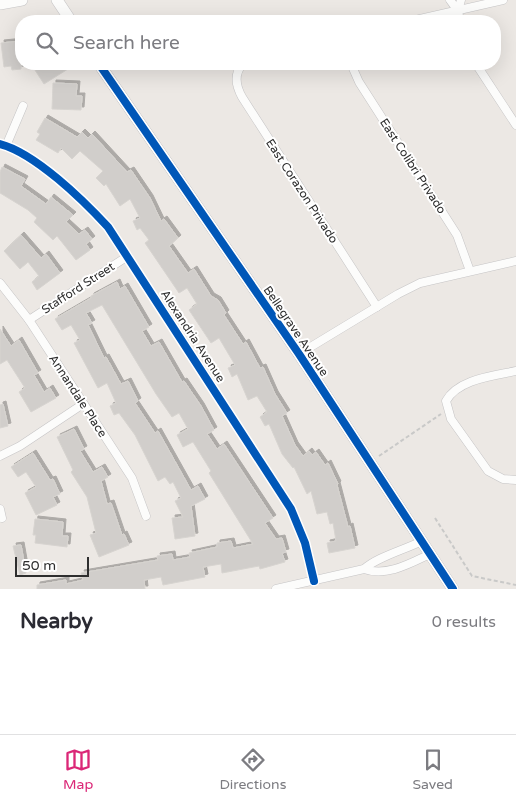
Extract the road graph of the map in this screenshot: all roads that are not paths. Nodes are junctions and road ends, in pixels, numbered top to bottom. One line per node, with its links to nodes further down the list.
1 (22, 0): 6 (main road)
2 (57, 0): 8 (main road)
3 (450, 0): 7 (street)
4 (461, 0): 7 (street)
5 (503, 0): 7 (street)
6 (0, 4)
7 (458, 10): 9 (street); 10 (street)
8 (67, 15)
9 (437, 15)
10 (459, 15)
11 (103, 70): 24 (main road, Bellegrave Avenue)
12 (238, 70): 22 (street, East Corazon Privado)
13 (354, 70): 20 (street, East Colibri Privado)
14 (480, 70): 16 (street)
15 (23, 106): 17 (street)
16 (516, 126)
17 (3, 145): 18 (street, Alexandria Avenue)
18 (128, 256): 23 (street, Stafford Street); 35 (street, Alexandria Avenue)
19 (516, 261): 20 (street)
20 (470, 271): 22 (street)
21 (0, 282): 23 (street, Annandale Place)
22 (377, 307): 24 (street)
23 (28, 320): 26 (street, Annandale Place)
24 (299, 354): 32 (main road, Bellegrave Avenue)
25 (516, 371): 28 (street)
26 (84, 404): 27 (street); 30 (street, Annandale Place)
27 (0, 456)
28 (516, 480)
29 (0, 509): 31 (street)
30 (146, 516)
31 (2, 518)
32 (422, 541): 33 (main road, Bellegrave Avenue); 34 (street)
33 (430, 554): 34 (street); 37 (main road, Bellegrave Avenue)
34 (364, 569): 35 (street)
35 (314, 581): 36 (street)
36 (276, 589)
37 (453, 589)

